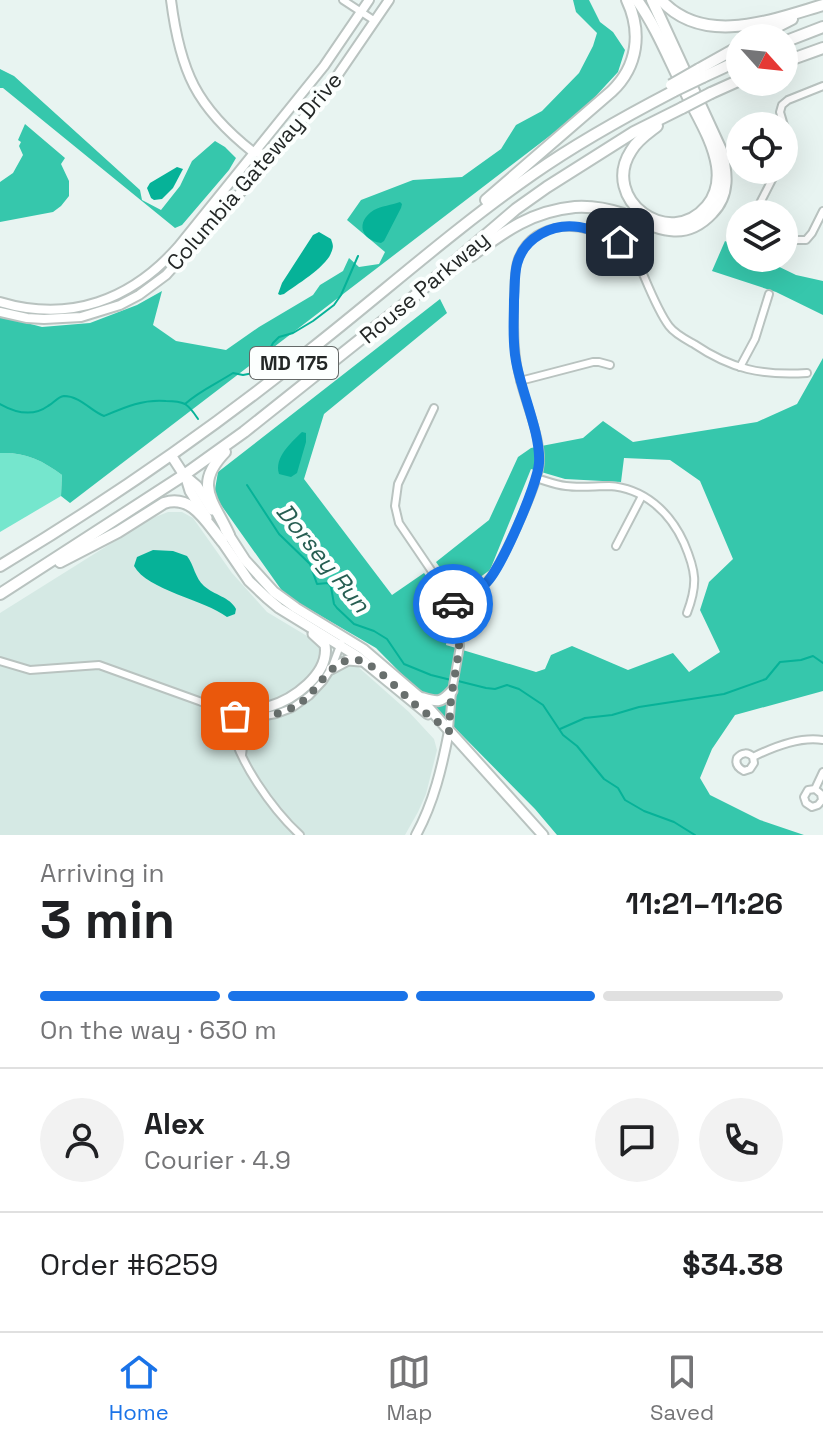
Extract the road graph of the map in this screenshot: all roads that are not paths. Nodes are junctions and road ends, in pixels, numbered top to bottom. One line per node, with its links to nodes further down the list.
1 (171, 0): 25 (street, Columbia Gateway Drive)
2 (343, 0): 10 (street)
3 (369, 0): 10 (street, Columbia Gateway Drive)
4 (389, 0): 11 (street, Columbia Gateway Drive)
5 (627, 0): 28 (main road)
6 (637, 0): 22 (main road)
7 (652, 0): 30 (main road)
8 (661, 0): 9 (main road)
9 (823, 6): 12 (main road)
10 (361, 12): 11 (street); 25 (street, Columbia Gateway Drive)
11 (375, 21): 24 (street, Columbia Gateway Drive)
12 (785, 24)
13 (823, 27): 14 (main road)
14 (798, 37)
15 (823, 49): 17 (main road)
16 (726, 56): 19 (main road)
17 (798, 57)
18 (726, 65): 19 (main road, Rouse Parkway / MD 175)
19 (701, 73): 28 (main road, Rouse Parkway / MD 175, bridge)
20 (726, 86): 22 (main road, Rouse Parkway / MD 175, bridge)
21 (823, 86): 23 (street)
22 (682, 108): 30 (main road, Rouse Parkway / MD 175)
23 (780, 112)
24 (296, 125): 25 (street); 32 (street, Columbia Gateway Drive)
25 (253, 152): 31 (street, Columbia Gateway Drive)
26 (823, 211): 27 (street)
27 (798, 240)
28 (413, 265): 39 (main road, Rouse Parkway / MD 175)
29 (769, 294): 34 (street)
30 (411, 299): 38 (main road, Rouse Parkway / MD 175)
31 (0, 302)
32 (0, 312)
33 (610, 365): 36 (street)
34 (740, 367): 35 (street); 36 (street)
35 (807, 373)
36 (520, 381): 41 (street)
37 (434, 408): 47 (street)
38 (244, 432): 40 (main road, Rouse Parkway / MD 175); 43 (main road)
39 (171, 455): 40 (main road); 45 (main road, Rouse Parkway / MD 175)
40 (184, 475): 43 (main road); 46 (main road, Rouse Parkway / MD 175)
41 (536, 478): 42 (street); 47 (street)
42 (642, 496): 44 (street); 48 (street)
43 (226, 542): 46 (main road); 49 (main road); 55 (main road)
44 (616, 546)
45 (0, 566)
46 (3, 592)
47 (452, 601): 53 (street)
48 (687, 613)
49 (341, 640): 51 (main road); 52 (street); 54 (main road)
50 (0, 661): 55 (street)
51 (366, 663): 52 (main road); 56 (main road)
52 (331, 669): 55 (street)
53 (453, 690): 54 (main road); 56 (street)
54 (418, 696): 56 (main road)
55 (236, 712): 61 (street)
56 (449, 731): 62 (street); 63 (main road)
57 (823, 740): 58 (street)
58 (753, 757)
59 (823, 772): 60 (street)
60 (815, 789)
61 (300, 835)
62 (416, 835)
63 (543, 835)

